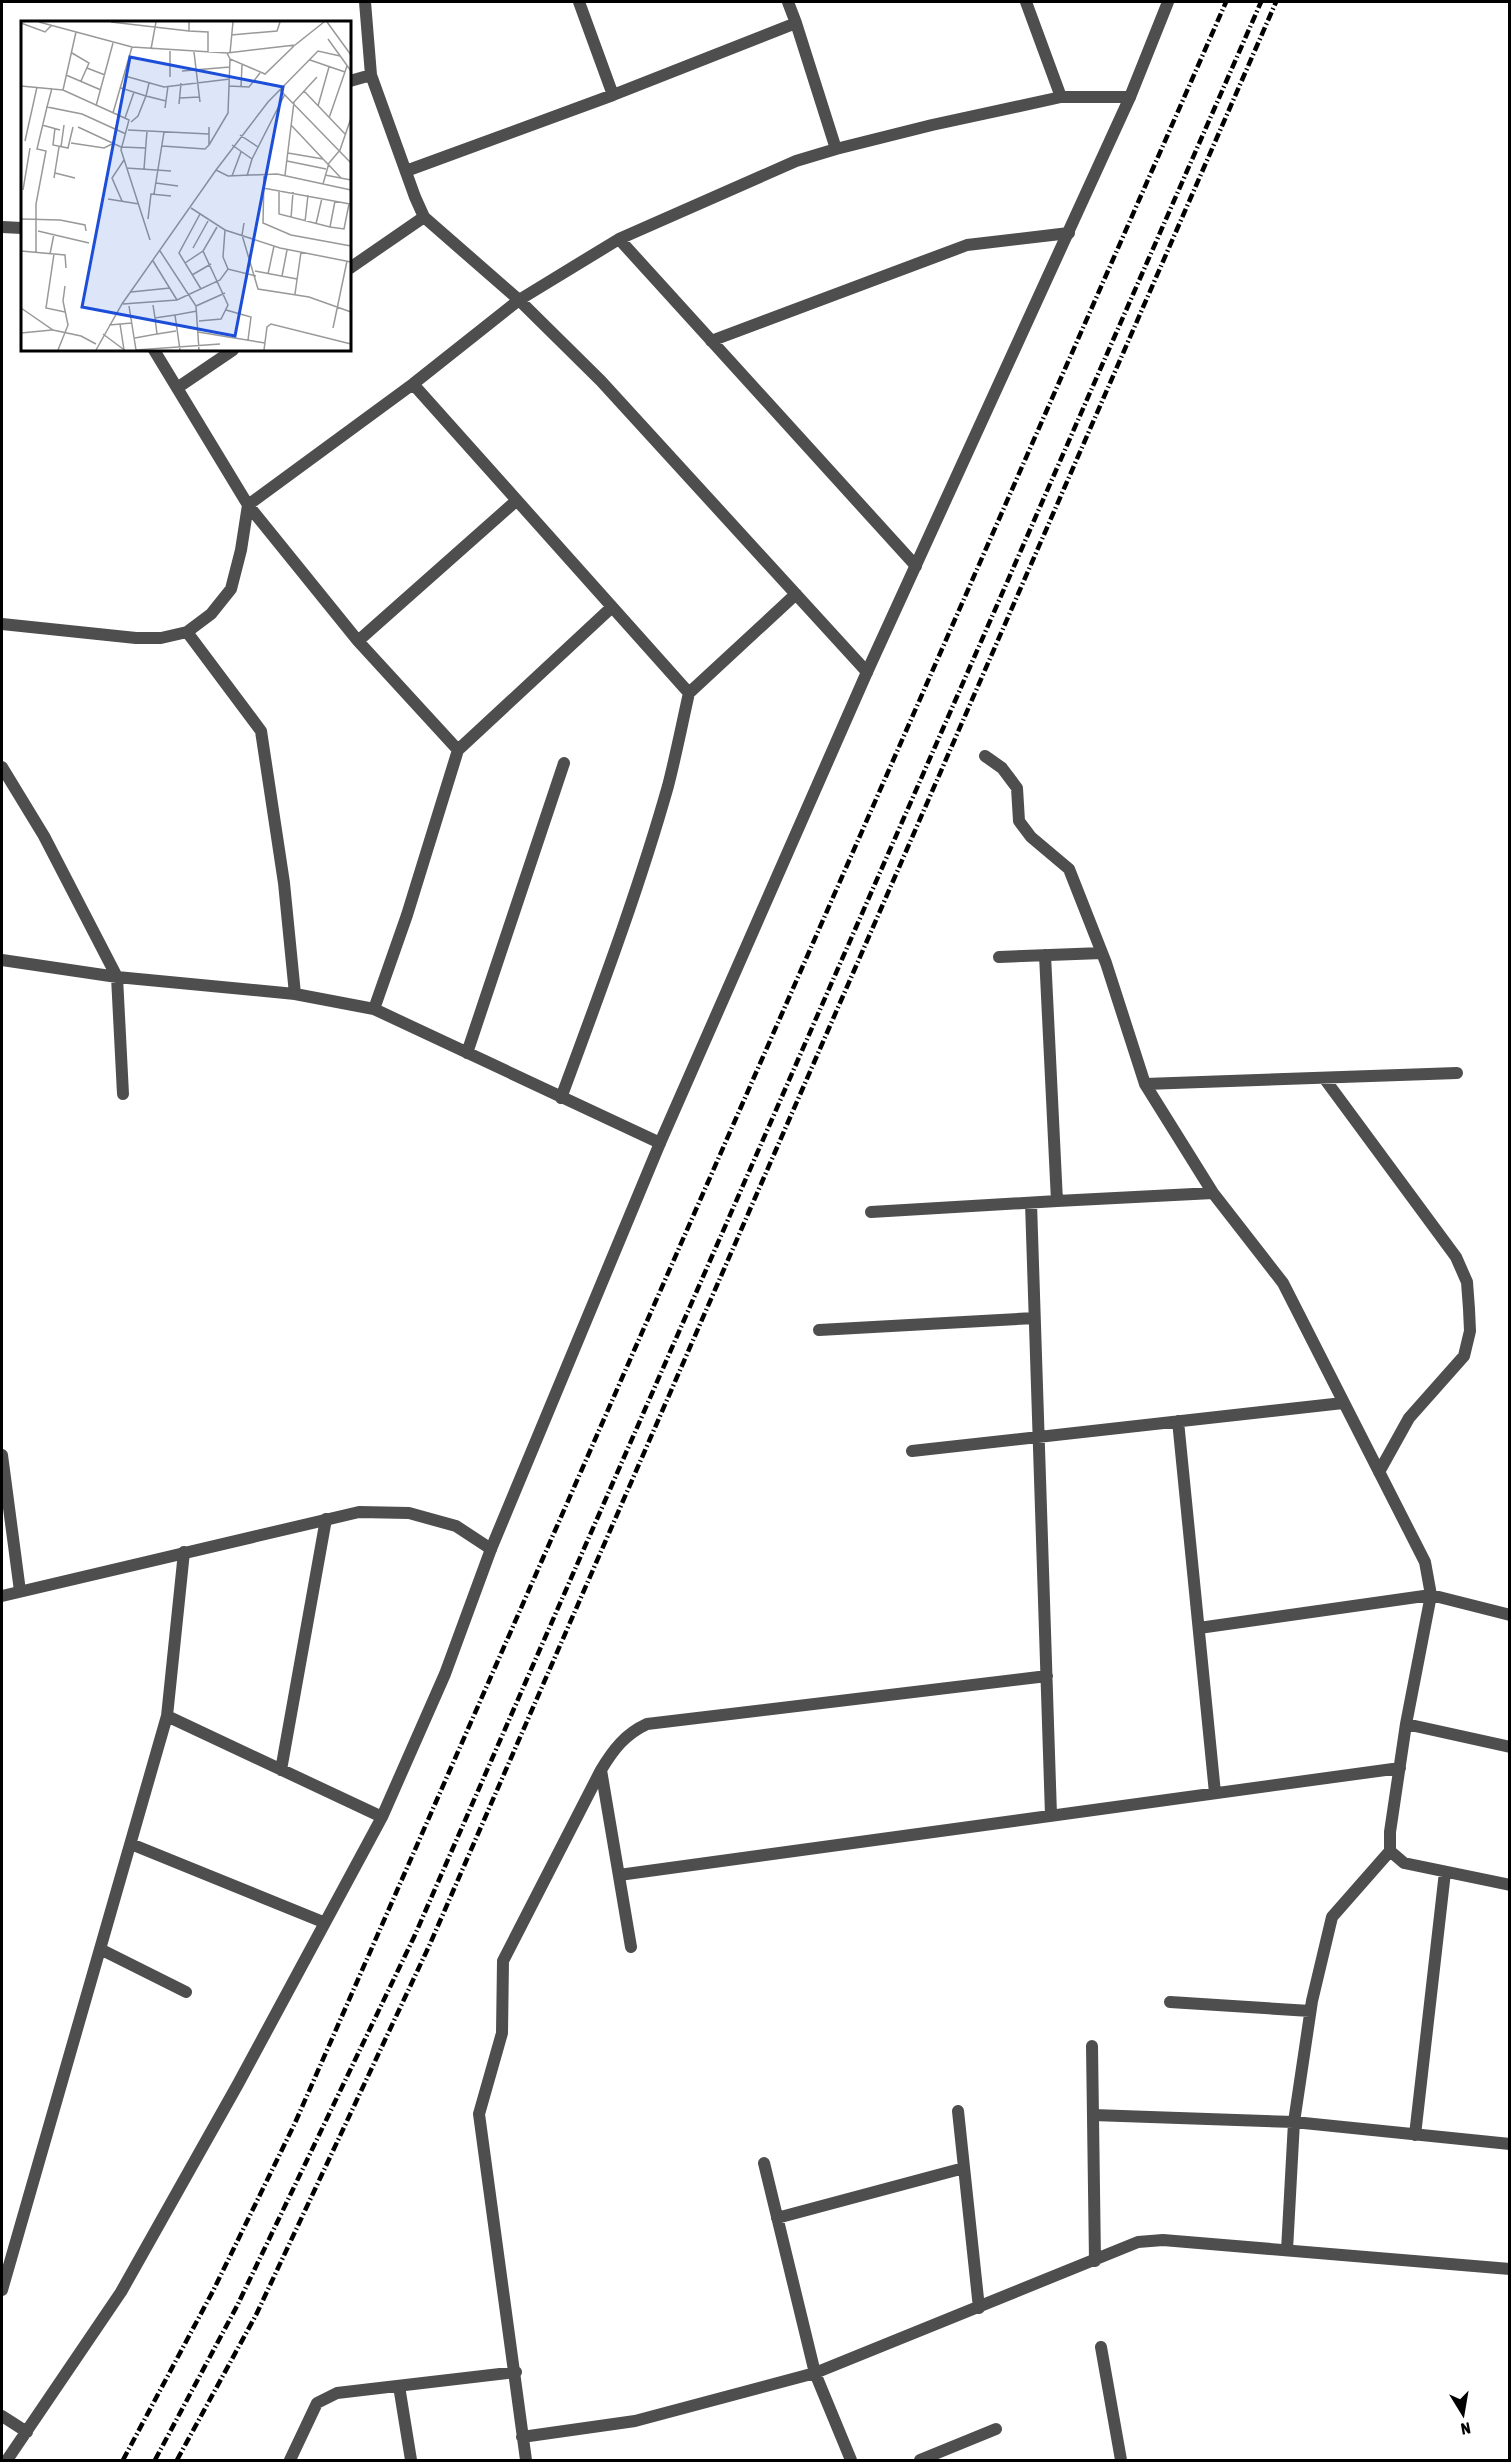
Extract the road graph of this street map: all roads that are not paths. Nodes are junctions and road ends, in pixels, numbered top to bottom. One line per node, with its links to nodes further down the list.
1 (365, 2): 7 (street)
2 (579, 2): 9 (street)
3 (788, 2): 6 (street)
4 (1026, 2): 11 (street)
5 (1168, 2): 10 (street)
6 (796, 23): 9 (street); 12 (street)
7 (371, 75): 8 (street); 13 (street)
8 (351, 81)
9 (613, 95): 13 (street)
10 (1130, 97): 11 (street); 17 (street)
11 (1061, 98): 12 (street)
12 (836, 149): 18 (street)
13 (406, 171): 14 (street)
14 (424, 217): 19 (street); 20 (street)
15 (2, 227): 16 (street)
16 (21, 228)
17 (1069, 233): 21 (street); 28 (street)
18 (619, 239): 20 (street); 21 (street)
19 (351, 267)
20 (519, 300): 24 (street); 29 (street)
21 (711, 341): 28 (street)
22 (155, 351): 25 (street)
23 (232, 351): 25 (street)
24 (413, 384): 26 (street); 27 (street)
25 (177, 388): 27 (street)
26 (516, 501): 30 (street); 33 (street)
27 (248, 504): 32 (street); 33 (street)
28 (916, 566): 34 (street)
29 (795, 594): 34 (street); 35 (street)
30 (612, 607): 35 (street); 36 (street)
31 (2, 624): 32 (street)
32 (187, 632): 45 (street)
33 (358, 641): 36 (street)
34 (867, 672): 53 (street)
35 (689, 693): 52 (street)
36 (458, 750): 46 (street)
37 (985, 756): 40 (street)
38 (564, 762): 47 (street)
39 (2, 767): 44 (street)
40 (1102, 953): 41 (street); 50 (street)
41 (1045, 955): 42 (street); 55 (street)
42 (999, 957)
43 (2, 960): 44 (street)
44 (117, 977): 45 (street); 51 (street)
45 (295, 994): 46 (street)
46 (374, 1009): 47 (street)
47 (467, 1053): 52 (street)
48 (1457, 1073): 49 (street)
49 (1324, 1078): 50 (street); 66 (street)
50 (1145, 1084): 54 (street)
51 (123, 1094)
52 (561, 1098): 53 (street)
53 (660, 1143): 68 (street)
54 (1213, 1193): 55 (street); 60 (street)
55 (1057, 1201): 56 (street)
56 (1031, 1203): 57 (street); 58 (street)
57 (871, 1212)
58 (1034, 1318): 59 (street); 62 (street)
59 (819, 1330)
60 (1343, 1403): 61 (street); 66 (street)
61 (1178, 1421): 62 (street); 74 (street)
62 (1040, 1437): 63 (street); 75 (street)
63 (912, 1451)
64 (2, 1455): 65 (street)
65 (2, 1461): 70 (street)
66 (1379, 1472): 71 (street)
67 (326, 1519): 68 (street); 69 (street); 80 (street)
68 (491, 1549): 84 (street)
69 (184, 1552): 70 (street); 76 (street)
70 (20, 1591): 72 (street)
71 (1431, 1595): 73 (street); 74 (street); 77 (street)
72 (2, 1596)
73 (1509, 1614)
74 (1198, 1628): 82 (street)
75 (1047, 1676): 81 (street); 83 (street)
76 (168, 1716): 80 (street); 85 (street)
77 (1406, 1724): 78 (street); 79 (street)
78 (1509, 1747)
79 (1400, 1768): 82 (street); 86 (street)
80 (281, 1770): 84 (street)
81 (601, 1770): 88 (street); 111 (street)
82 (1215, 1793): 83 (street)
83 (1051, 1815): 88 (street)
84 (382, 1817): 90 (street)
85 (130, 1844): 90 (street); 92 (street)
86 (1390, 1851): 87 (street); 95 (street)
87 (1445, 1872): 89 (street); 100 (street)
88 (619, 1875): 91 (street)
89 (1509, 1885)
90 (323, 1922): 116 (street)
91 (631, 1947)
92 (100, 1949): 93 (street); 108 (street)
93 (186, 1992)
94 (1170, 2002): 95 (street)
95 (1310, 2011): 99 (street)
96 (1092, 2046): 98 (street)
97 (958, 2111): 103 (street)
98 (1093, 2115): 99 (street); 106 (street)
99 (1294, 2122): 100 (street); 105 (street)
100 (1415, 2134): 101 (street)
101 (1509, 2144)
102 (764, 2163): 104 (street)
103 (964, 2168): 104 (street); 109 (street)
104 (777, 2218): 112 (street)
105 (1287, 2250): 106 (street); 107 (street)
106 (1095, 2261): 109 (street)
107 (1509, 2268)
108 (2, 2290)
109 (979, 2308): 112 (street)
110 (1101, 2347): 124 (street)
111 (516, 2372): 113 (street); 117 (street)
112 (815, 2373): 117 (street); 122 (street)
113 (399, 2386): 119 (street); 120 (street)
114 (2, 2416): 116 (street)
115 (996, 2429): 123 (street)
116 (27, 2433): 118 (street)
117 (522, 2437): 121 (street)
118 (8, 2460)
119 (290, 2460)
120 (411, 2460)
121 (526, 2460)
122 (850, 2460)
123 (920, 2460)
124 (1121, 2460)

